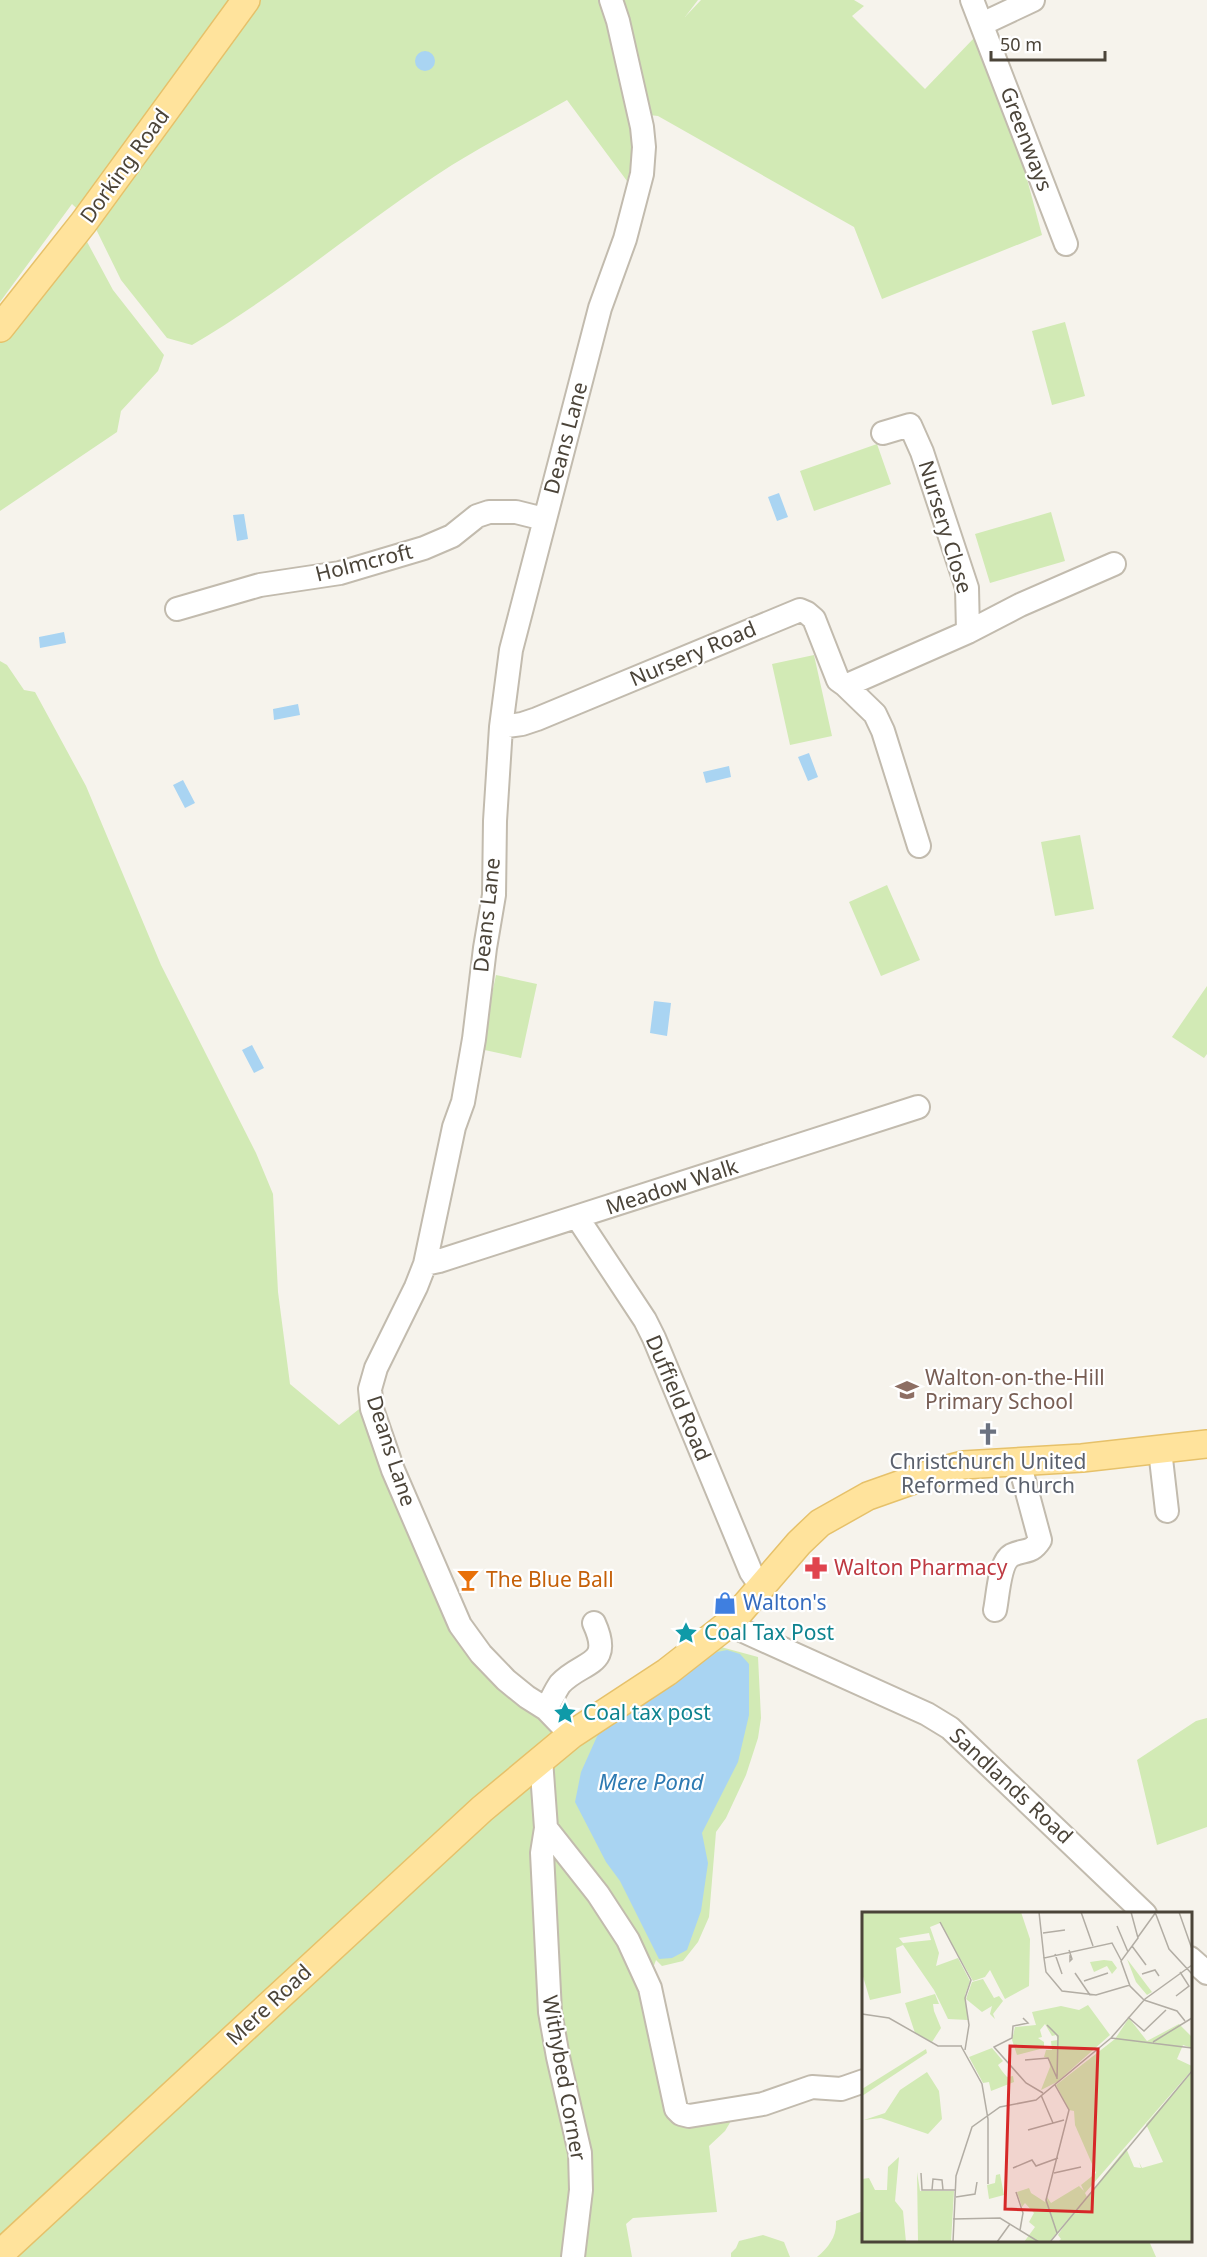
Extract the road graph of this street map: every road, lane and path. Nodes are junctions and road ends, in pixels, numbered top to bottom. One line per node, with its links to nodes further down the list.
1 (246, 0): 7 (main road, Dorking Road)
2 (611, 0): 9 (street, Deans Lane)
3 (972, 0): 5 (street, Greenways)
4 (1033, 0): 5 (street)
5 (982, 24): 6 (street, Greenways)
6 (1066, 244)
7 (0, 328)
8 (883, 433): 12 (street, Nursery Close)
9 (544, 519): 11 (street, Holmcroft); 14 (street, Deans Lane)
10 (1114, 564): 12 (street)
11 (177, 609)
12 (968, 632): 13 (street)
13 (845, 685): 14 (street, Nursery Road); 15 (street, Nursery Road)
14 (501, 727): 18 (street, Deans Lane)
15 (919, 846)
16 (918, 1107): 17 (street, Meadow Walk)
17 (577, 1217): 18 (street, Meadow Walk); 23 (street, Duffield Road)
18 (424, 1264): 27 (street, Deans Lane)
19 (1207, 1444): 20 (main road, Mere Road)
20 (1160, 1450): 21 (main road, Mere Road); 22 (street)
21 (1019, 1462): 23 (main road, Mere Road); 24 (street)
22 (1167, 1511)
23 (762, 1588): 25 (main road, Mere Road)
24 (996, 1610)
25 (731, 1622): 28 (main road, Mere Road); 31 (street, Sandlands Road)
26 (594, 1623): 27 (street)
27 (546, 1709): 28 (street, Deans Lane)
28 (571, 1735): 29 (main road, Mere Road)
29 (541, 1759): 30 (street, Withybed Corner); 35 (main road, Mere Road)
30 (546, 1828): 34 (street); 36 (street, Withybed Corner)
31 (1143, 1912)
32 (1192, 1959): 33 (street)
33 (1207, 1974)
34 (862, 2082)
35 (0, 2254)
36 (573, 2257)

